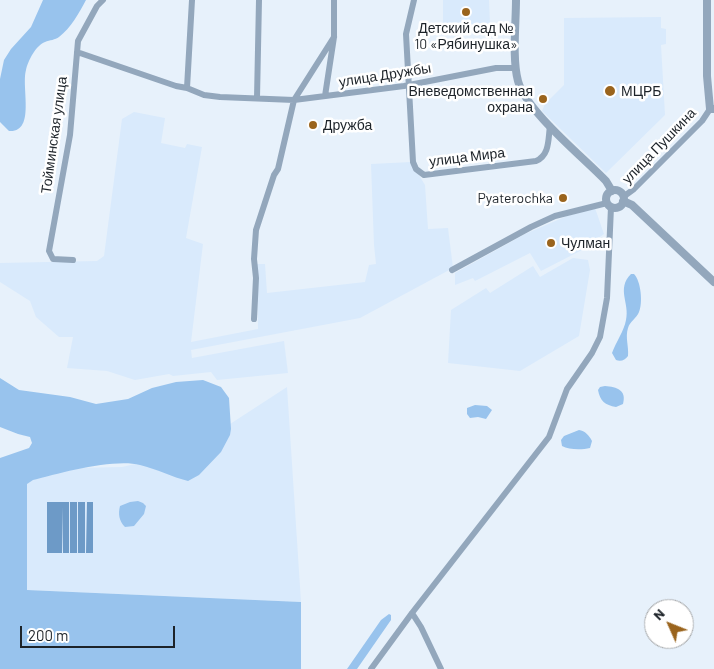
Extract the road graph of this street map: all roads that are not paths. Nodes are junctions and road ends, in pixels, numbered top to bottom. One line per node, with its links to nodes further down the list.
1 (103, 0): 9 (street, Тойминская улица)
2 (192, 0): 12 (street)
3 (259, 0): 15 (street)
4 (334, 0): 8 (street)
5 (414, 0): 11 (street)
6 (516, 0): 10 (street)
7 (707, 0): 13 (street)
8 (334, 37): 14 (street); 16 (street)
9 (77, 52): 12 (street, улица Дружбы); 22 (street, Тойминская улица)
10 (515, 68): 11 (street, улица Дружбы); 18 (street)
11 (409, 85): 14 (street, улица Дружбы); 18 (street, улица Мира)
12 (188, 88): 15 (street, улица Дружбы)
13 (711, 93): 17 (street)
14 (326, 96): 16 (street, улица Дружбы)
15 (257, 98): 16 (street, улица Дружбы)
16 (294, 100): 25 (street)
17 (712, 109): 20 (street, улица Пушкина)
18 (550, 126): 19 (street)
19 (612, 190): 20 (street); 21 (street)
20 (623, 199): 21 (street); 24 (street)
21 (609, 205): 23 (street); 26 (street)
22 (73, 260)
23 (452, 270)
24 (714, 282)
25 (254, 318)
26 (412, 613): 27 (street); 28 (street)
27 (371, 669)
28 (441, 669)

